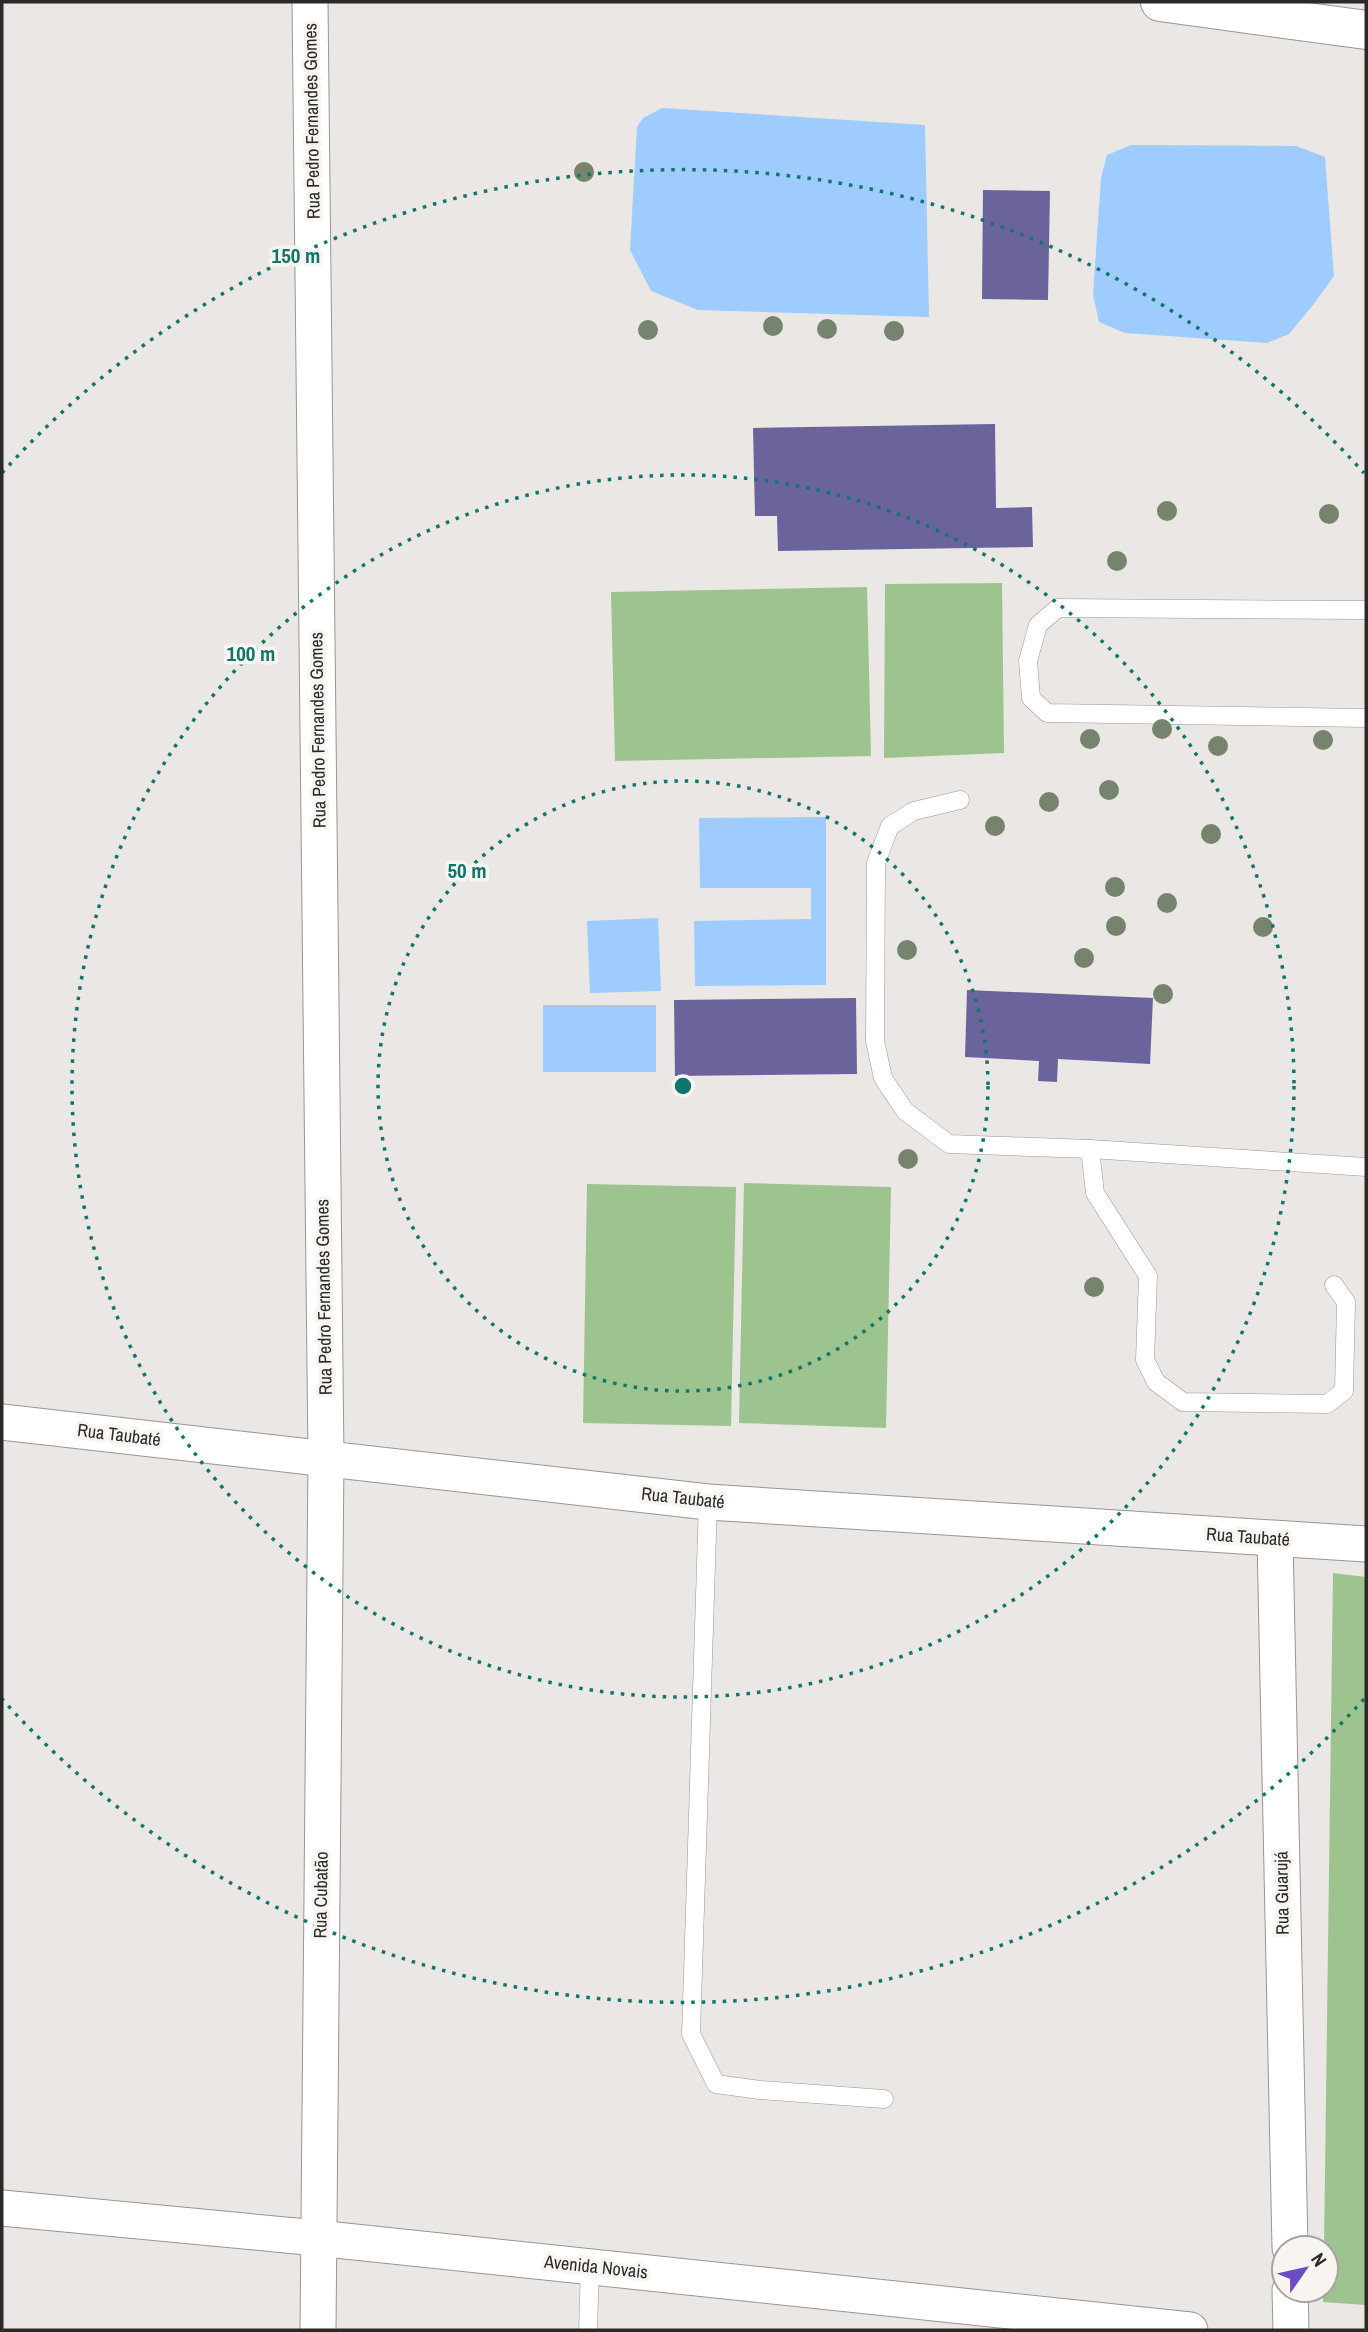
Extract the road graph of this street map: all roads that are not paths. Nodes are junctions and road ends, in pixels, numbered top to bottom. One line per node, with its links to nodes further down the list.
1 (310, 2): 11 (street, Rua Pedro Fernandes Gomes)
2 (1160, 2): 3 (street)
3 (1366, 30)
4 (1366, 610): 5 (lane)
5 (1366, 718)
6 (960, 800): 7 (lane)
7 (1090, 1149): 8 (lane); 9 (lane)
8 (1366, 1167)
9 (1334, 1285)
10 (2, 1422): 11 (street, Rua Taubaté)
11 (326, 1459): 12 (street, Rua Taubaté); 18 (street, Rua Cubatão)
12 (708, 1502): 13 (street, Rua Taubaté); 15 (lane)
13 (1275, 1539): 14 (street, Rua Taubaté); 17 (street, Rua Guarujá)
14 (1366, 1544)
15 (884, 2099)
16 (2, 2208): 18 (street, Avenida Novais)
17 (1290, 2234)
18 (317, 2238): 19 (street, Avenida Novais); 21 (street, Rua Cubatão)
19 (590, 2267): 22 (lane); 23 (street, Avenida Novais)
20 (1290, 2304): 24 (street)
21 (318, 2330)
22 (588, 2330)
23 (1190, 2330)
24 (1291, 2330)

